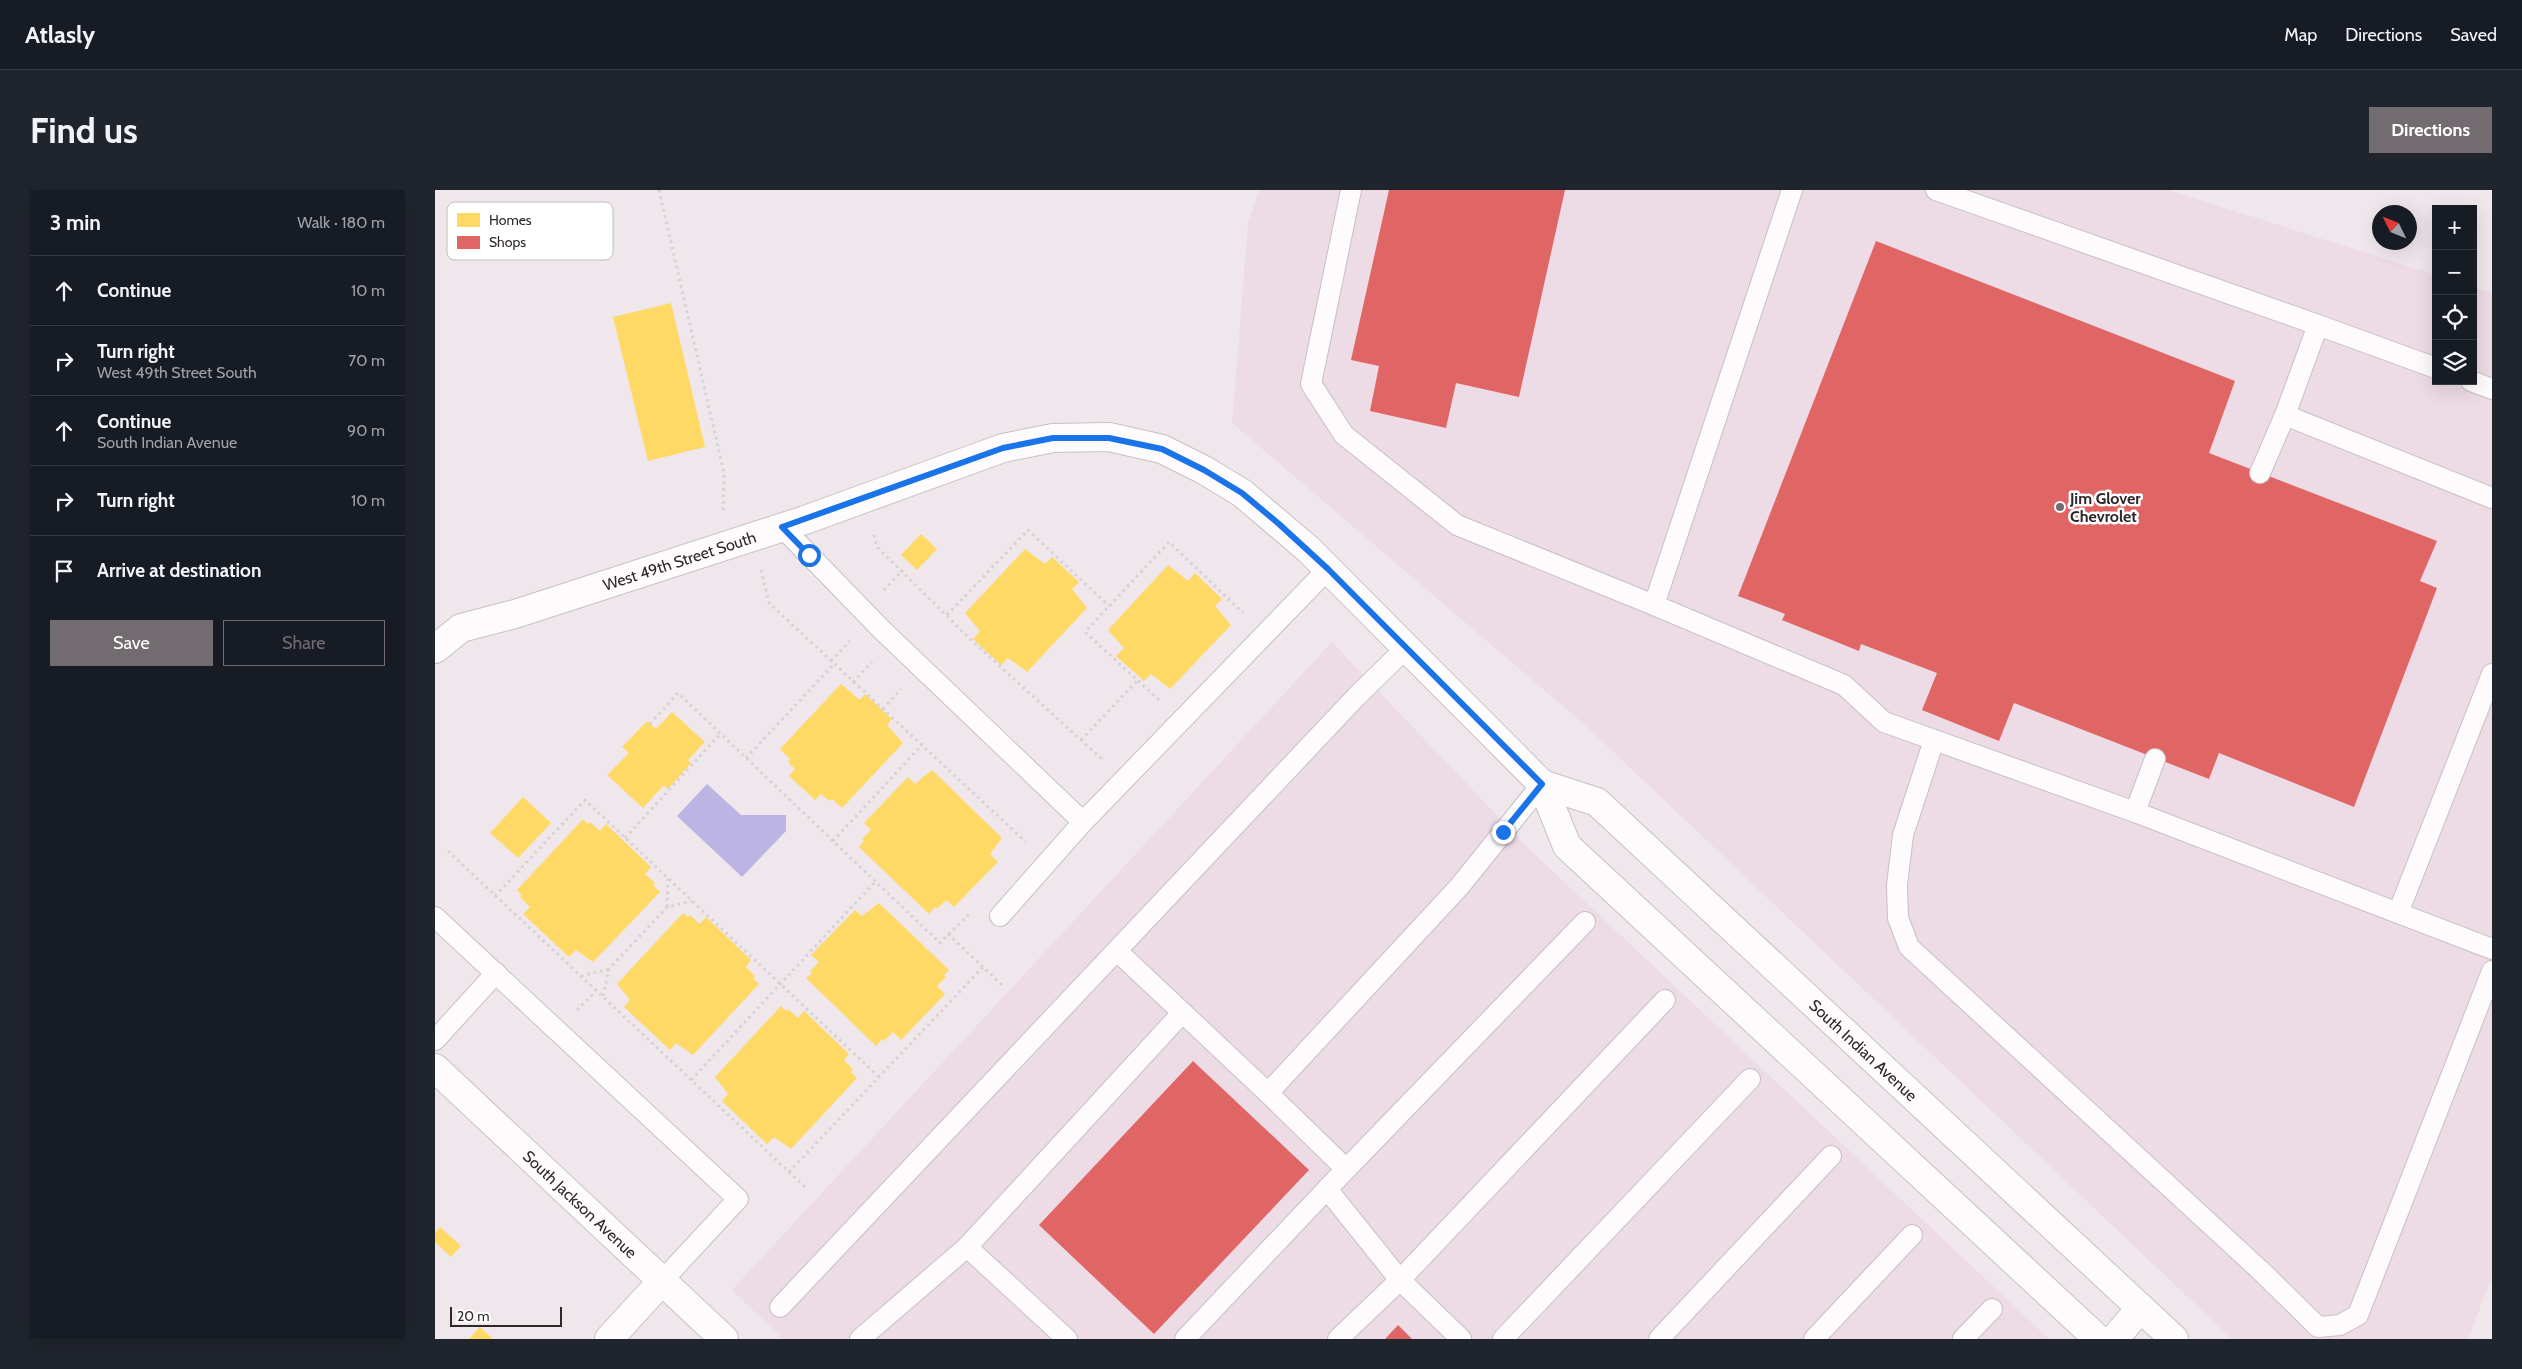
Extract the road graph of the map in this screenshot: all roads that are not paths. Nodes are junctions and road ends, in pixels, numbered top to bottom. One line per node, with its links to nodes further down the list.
1 (1351, 190): 14 (lane)
2 (1792, 190): 14 (lane)
3 (1935, 190): 4 (lane)
4 (2318, 324): 5 (lane); 8 (lane)
5 (2432, 367)
6 (2477, 383): 7 (lane)
7 (2492, 389)
8 (2285, 415): 10 (lane); 11 (lane)
9 (1162, 449): 12 (street, West 49th Street South); 13 (street, South Indian Avenue)
10 (2260, 473)
11 (2492, 498)
12 (782, 527): 16 (street, West 49th Street South); 22 (lane)
13 (1328, 569): 15 (street, South Indian Avenue); 22 (lane)
14 (1654, 605): 18 (lane)
15 (1406, 648): 20 (street, South Indian Avenue); 28 (lane)
16 (435, 649)
17 (2492, 674): 23 (lane)
18 (1934, 740): 21 (lane); 29 (lane)
19 (2155, 759): 21 (lane)
20 (1542, 784): 36 (lane); 45 (street, South Indian Avenue); 58 (street, South Indian Avenue)
21 (2135, 812): 23 (lane)
22 (1083, 822): 24 (lane)
23 (2398, 913): 27 (lane)
24 (1000, 916)
25 (435, 917): 30 (lane)
26 (1585, 922): 38 (lane)
27 (2492, 949)
28 (1117, 952): 32 (lane); 44 (lane)
29 (2492, 971)
30 (497, 973): 33 (lane); 43 (lane)
31 (1665, 1000): 42 (lane)
32 (1182, 1013): 36 (lane); 41 (lane)
33 (435, 1040)
34 (435, 1068): 43 (street, South Jackson Avenue)
35 (1750, 1079): 54 (lane)
36 (1268, 1093): 38 (lane)
37 (1831, 1156): 55 (lane)
38 (1346, 1169): 39 (lane)
39 (1327, 1189): 42 (lane); 51 (lane)
40 (1912, 1235): 56 (lane)
41 (967, 1247): 49 (lane); 50 (lane)
42 (1400, 1280): 52 (lane); 53 (lane)
43 (662, 1281): 47 (street); 48 (street, South Jackson Avenue)
44 (780, 1307)
45 (2141, 1308): 59 (street); 60 (street, South Indian Avenue)
46 (1992, 1309): 57 (lane)
47 (609, 1339)
48 (725, 1339)
49 (859, 1339)
50 (1067, 1339)
51 (1185, 1339)
52 (1338, 1339)
53 (1461, 1339)
54 (1503, 1339)
55 (1659, 1339)
56 (1814, 1339)
57 (1963, 1339)
58 (2098, 1339)
59 (2113, 1339)
60 (2174, 1339)

